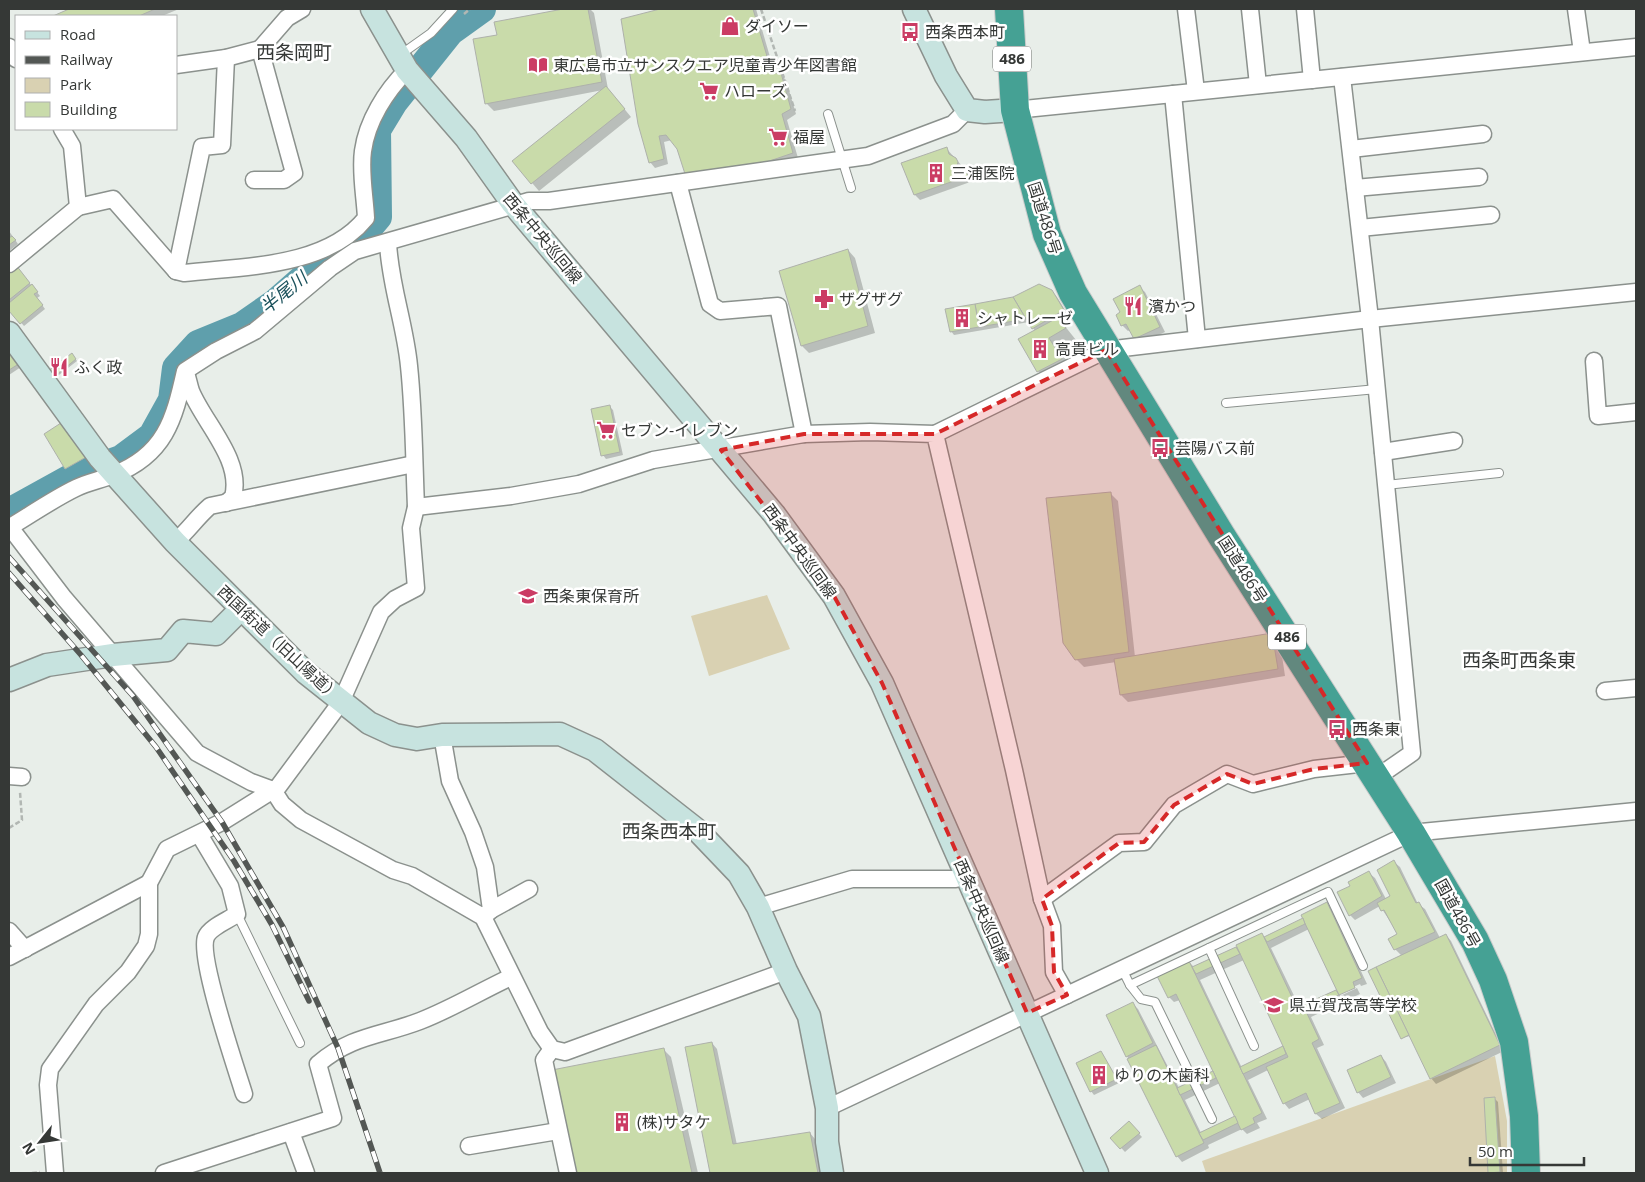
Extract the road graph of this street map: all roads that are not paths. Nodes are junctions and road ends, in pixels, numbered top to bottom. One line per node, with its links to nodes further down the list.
1 (302, 9): 11 (street)
2 (372, 9): 14 (street, 西条中央巡回線)
3 (453, 9): 14 (lane)
4 (914, 9): 21 (street)
5 (1010, 9): 22 (highway, 国道486号 / 486)
6 (1186, 9): 19 (street)
7 (1250, 9): 18 (street)
8 (1305, 9): 17 (street)
9 (1576, 9): 12 (street)
10 (1636, 47): 12 (street)
11 (260, 49): 13 (street); 29 (street)
12 (1582, 52): 16 (street)
13 (226, 58): 15 (street); 41 (street)
14 (403, 63): 33 (street, 西条中央巡回線); 38 (street)
15 (178, 64)
16 (1342, 76): 17 (street); 26 (street)
17 (1312, 80): 18 (street)
18 (1258, 85): 19 (street)
19 (1196, 91): 20 (street)
20 (1173, 94): 22 (street); 45 (street)
21 (967, 110): 22 (street); 27 (street)
22 (1015, 110): 46 (highway, 国道486号 / 486)
23 (828, 114): 27 (lane)
24 (63, 130): 34 (street)
25 (1484, 134): 26 (street)
26 (1350, 149): 32 (street)
27 (842, 161): 30 (street); 31 (lane)
28 (1478, 177): 32 (street)
29 (254, 180)
30 (678, 182): 33 (street); 52 (street)
31 (851, 188)
32 (1355, 188): 36 (street)
33 (514, 204): 37 (street); 55 (street, 西条中央巡回線)
34 (78, 207): 39 (street); 41 (street)
35 (1491, 215): 36 (street)
36 (1360, 228): 43 (street)
37 (388, 242): 40 (street); 57 (street)
38 (316, 254): 40 (street); 41 (street)
39 (9, 264)
40 (327, 270): 48 (street)
41 (176, 271)
42 (1636, 292): 43 (street)
43 (1370, 319): 45 (street); 49 (street)
44 (9, 333): 59 (street, 西国街道（旧山陽道）)
45 (1197, 339): 46 (street)
46 (1106, 350): 53 (street); 72 (highway, 国道486号 / 486)
47 (1594, 361): 51 (street)
48 (185, 370): 59 (street); 61 (street)
49 (1377, 389): 50 (lane); 56 (street)
50 (1226, 403)
51 (1636, 412)
52 (804, 434): 53 (street); 55 (street)
53 (935, 434): 80 (street)
54 (1454, 441): 56 (street)
55 (721, 450): 62 (street); 77 (street, 西条中央巡回線)
56 (1383, 452): 60 (street)
57 (414, 464): 61 (street); 62 (street)
58 (1499, 473): 60 (lane)
59 (114, 475): 63 (street); 64 (street, 西国街道（旧山陽道）)
60 (1386, 485): 72 (street)
61 (226, 503): 64 (street)
62 (416, 507): 70 (street)
63 (9, 527): 66 (street)
64 (175, 542): 65 (street, 西国街道（旧山陽道）)
65 (241, 609): 66 (street); 70 (street, 西国街道（旧山陽道）)
66 (113, 655): 67 (street); 73 (street)
67 (9, 680)
68 (1636, 688): 69 (street)
69 (1604, 691)
70 (341, 702): 71 (street, 西国街道（旧山陽道）); 73 (street)
71 (442, 735): 81 (street, 西国街道（旧山陽道）); 82 (street)
72 (1372, 770): 75 (highway, 国道486号 / 486); 80 (street)
73 (273, 790): 76 (street); 82 (street)
74 (1636, 811): 75 (street)
75 (1411, 833): 89 (street); 110 (highway, 国道486号 / 486)
76 (199, 834): 78 (street); 83 (street)
77 (965, 876): 81 (street); 94 (street, 西条中央巡回線)
78 (150, 883): 85 (street); 104 (street)
79 (529, 889): 82 (street)
80 (1042, 899): 93 (street)
81 (758, 907): 90 (street, 西国街道（旧山陽道）)
82 (487, 913): 91 (street)
83 (237, 914): 95 (lane); 98 (street)
84 (9, 932): 85 (street)
85 (25, 948): 87 (street)
86 (1208, 948): 88 (lane); 92 (lane); 96 (lane)
87 (9, 957)
88 (1363, 966)
89 (1122, 969): 92 (lane); 93 (street)
90 (786, 971): 97 (street); 99 (street, 西国街道（旧山陽道）)
91 (511, 977): 97 (street); 102 (street)
92 (1130, 985): 100 (lane)
93 (1067, 995): 94 (street)
94 (1027, 1013): 99 (street); 109 (street, 西条中央巡回線)
95 (300, 1043)
96 (1254, 1046)
97 (552, 1049): 101 (street)
98 (244, 1094)
99 (827, 1108): 108 (street, 西国街道（旧山陽道）)
100 (1212, 1119)
101 (558, 1131): 103 (street); 107 (street)
102 (291, 1132): 105 (street); 106 (street)
103 (469, 1146)
104 (54, 1173)
105 (164, 1173)
106 (306, 1173)
107 (568, 1173)
108 (832, 1173)
109 (1097, 1173)
110 (1526, 1173)

